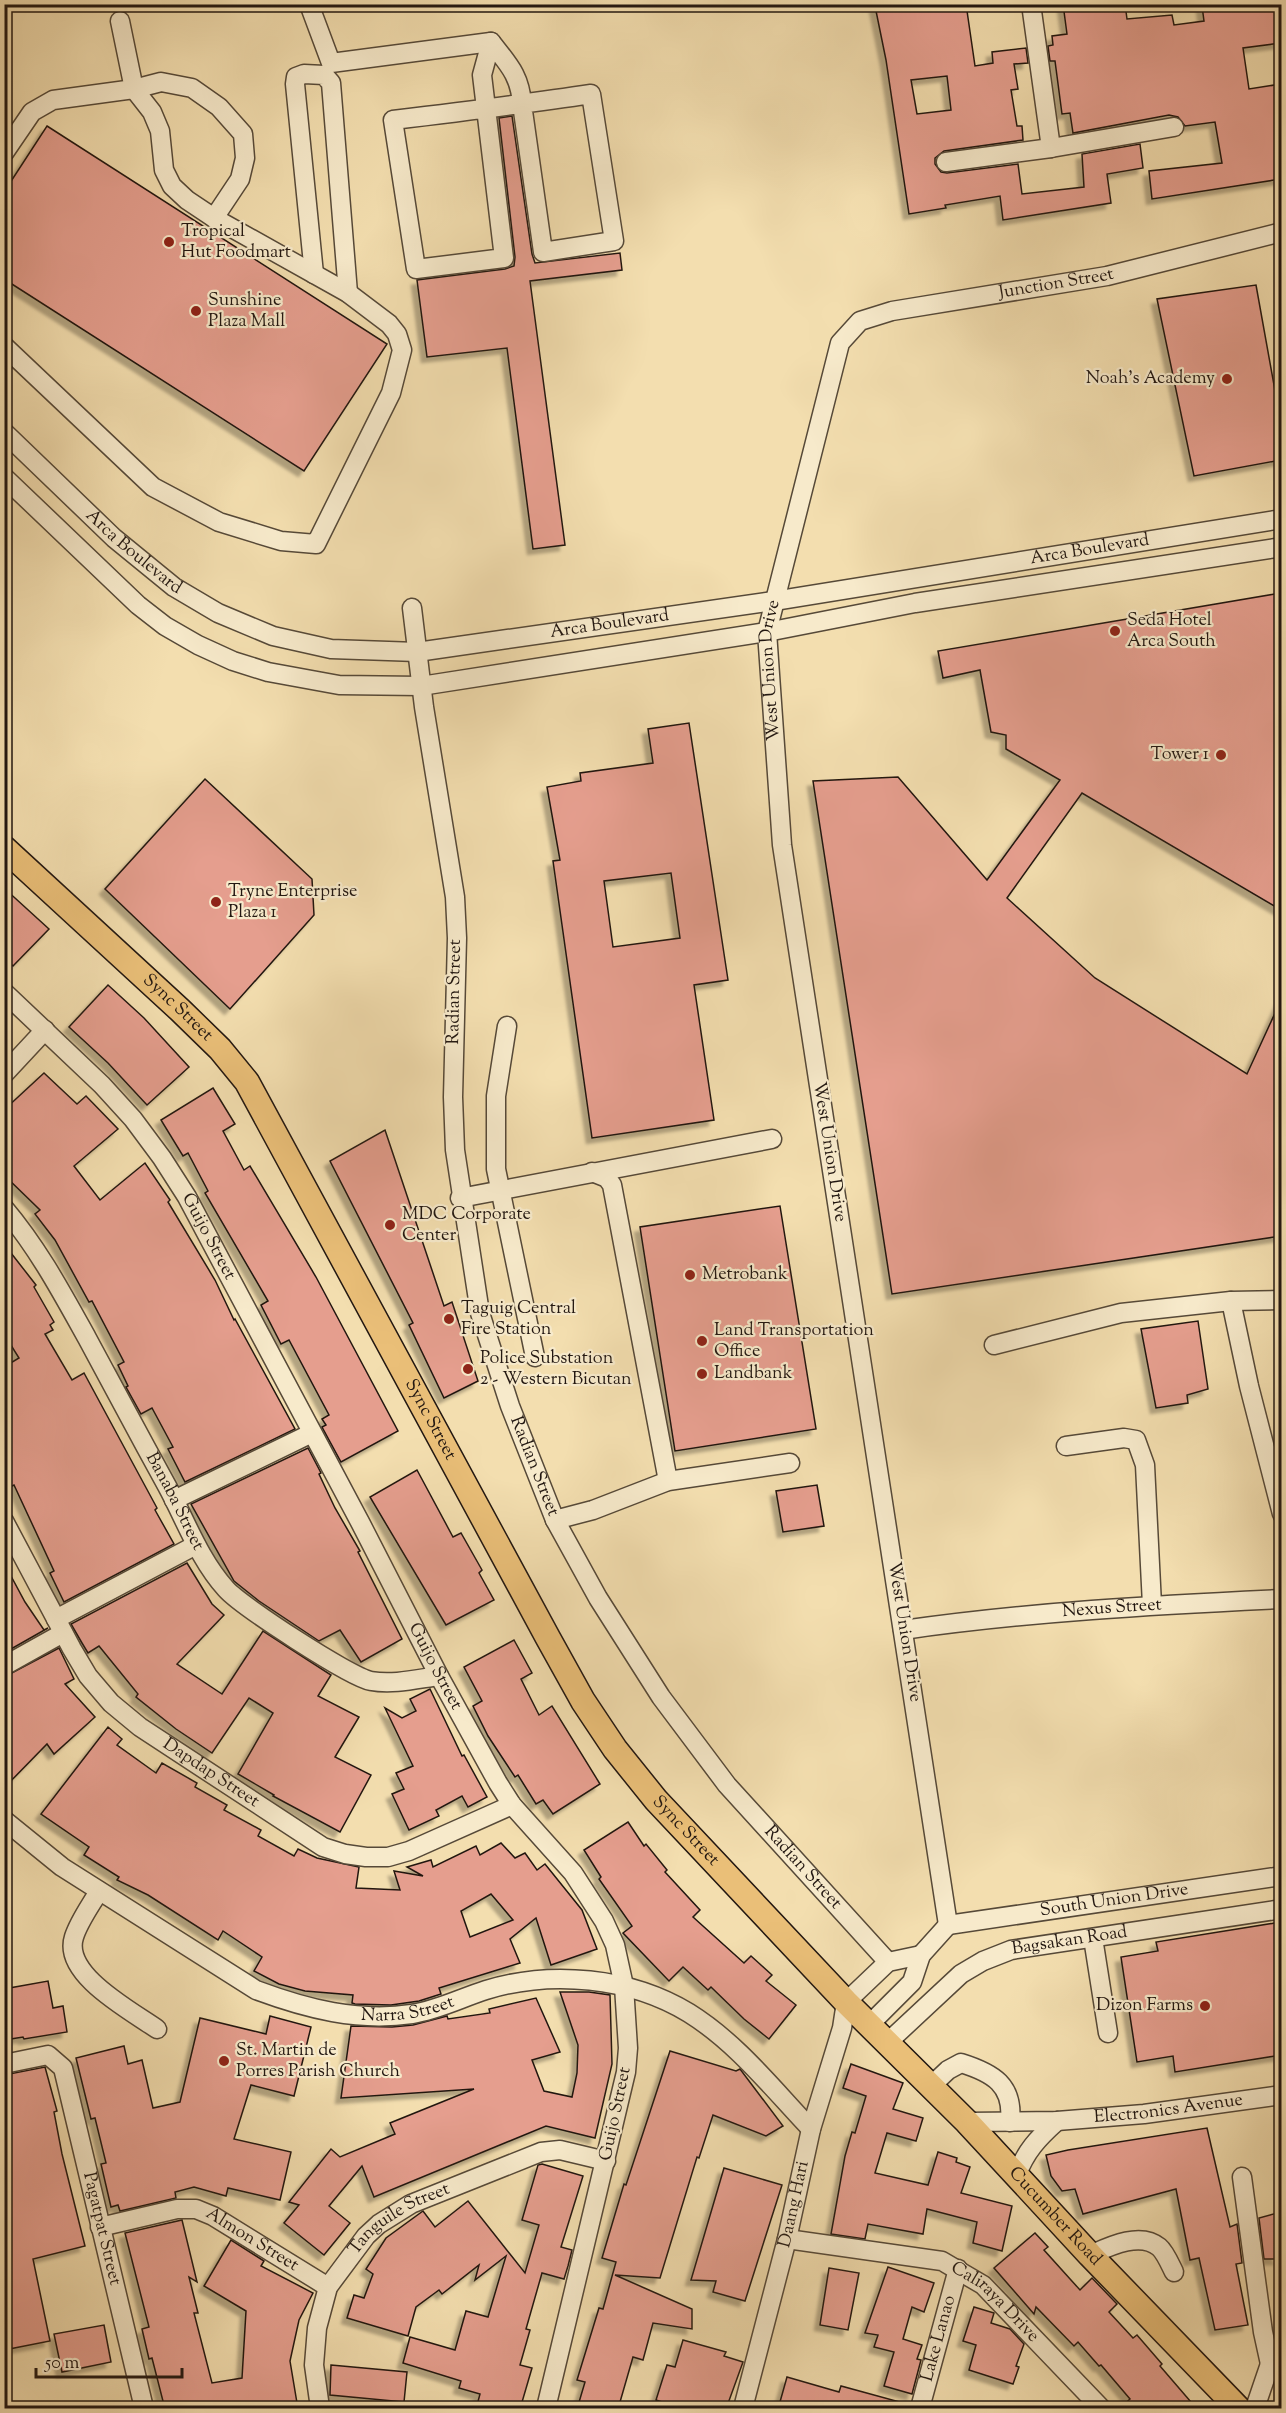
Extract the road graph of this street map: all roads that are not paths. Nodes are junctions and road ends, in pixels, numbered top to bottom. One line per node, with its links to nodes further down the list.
1 (309, 4): 4 (street)
2 (1031, 4): 9 (street)
3 (120, 21): 5 (street)
4 (491, 42): 6 (street); 7 (street)
5 (134, 89): 10 (street); 12 (street); 12 (street)
6 (522, 104): 6 (street); 7 (street)
7 (484, 108): 7 (street)
8 (1174, 127): 9 (street)
9 (1051, 148): 11 (street)
10 (4, 153)
11 (946, 162)
12 (214, 218): 14 (street)
13 (1281, 232): 16 (street, Junction Street)
14 (314, 274): 15 (street); 15 (street)
15 (348, 293): 17 (street)
16 (840, 343): 22 (street, West Union Drive)
17 (4, 346)
18 (4, 432): 25 (street, Arca Boulevard)
19 (4, 477): 26 (street, Arca Boulevard)
20 (1281, 519): 22 (street, Arca Boulevard)
21 (1281, 547): 24 (street, Arca Boulevard)
22 (774, 601): 24 (street, West Union Drive); 25 (street, Arca Boulevard)
23 (412, 608): 25 (street, Radian Street)
24 (767, 632): 26 (street, Arca Boulevard); 53 (street, West Union Drive)
25 (417, 652): 26 (street, Radian Street)
26 (421, 686): 35 (street, Radian Street)
27 (4, 848): 66 (main road, Sync Street)
28 (4, 992): 30 (street, Guijo Street)
29 (507, 1026): 34 (street)
30 (45, 1030): 31 (street); 41 (street, Guijo Street)
31 (4, 1074)
32 (772, 1139): 33 (street)
33 (592, 1172): 34 (street); 44 (street)
34 (499, 1191): 35 (street); 40 (street)
35 (460, 1198): 47 (street, Radian Street)
36 (4, 1208): 45 (street, Banaba Street)
37 (1281, 1300): 38 (street)
38 (1231, 1301): 39 (street); 46 (street)
39 (994, 1345)
40 (535, 1357)
41 (312, 1432): 45 (street); 55 (street, Guijo Street)
42 (1066, 1446): 51 (street)
43 (790, 1463): 44 (street)
44 (668, 1481): 47 (street)
45 (174, 1500): 49 (street, Banaba Street)
46 (1281, 1514)
47 (555, 1520): 64 (street, Radian Street)
48 (4, 1521): 52 (street, Dapdap Street)
49 (196, 1545): 52 (street); 55 (street, Banaba Street)
50 (1281, 1599): 51 (street, Nexus Street)
51 (1152, 1605): 53 (street, Nexus Street)
52 (59, 1626): 54 (street); 56 (street, Dapdap Street)
53 (903, 1630): 61 (street, West Union Drive)
54 (4, 1666)
55 (439, 1676): 56 (street, Guijo Street)
56 (512, 1805): 65 (street, Guijo Street)
57 (4, 1820): 59 (street, Narra Street)
58 (1281, 1876): 61 (street, South Union Drive)
59 (99, 1891): 65 (street, Narra Street); 68 (street)
60 (1281, 1909): 62 (street, Bagsakan Road)
61 (948, 1925): 63 (street)
62 (1093, 1938): 69 (street); 70 (street, Bagsakan Road)
63 (921, 1955): 64 (street); 67 (street)
64 (888, 1962): 66 (street)
65 (624, 1986): 77 (street, Narra Street); 78 (street, Guijo Street)
66 (846, 2001): 67 (main road, Sync Street); 77 (street, Daang Hari)
67 (869, 2025): 70 (main road, Cucumber Road)
68 (157, 2029)
69 (1108, 2033)
70 (887, 2043): 72 (main road, Cucumber Road)
71 (4, 2064): 81 (street, Pagatpat Street)
72 (931, 2086): 75 (main road, Cucumber Road); 76 (street)
73 (1281, 2095): 74 (street, Electronics Avenue)
74 (1057, 2121): 76 (street, Electronics Avenue); 79 (street)
75 (967, 2122): 76 (street, Electronics Avenue); 79 (main road, Cucumber Road)
76 (1010, 2122)
77 (811, 2129): 82 (street, Daang Hari)
78 (606, 2161): 86 (street, Tanguile Street); 90 (street, Guijo Street)
79 (1016, 2176): 83 (main road, Cucumber Road)
80 (1242, 2176): 87 (street)
81 (100, 2227): 86 (street, Almon Street); 88 (street, Pagatpat Street)
82 (787, 2239): 84 (street, Caliraya Drive); 91 (street, Daang Hari)
83 (1090, 2255): 85 (street); 94 (main road, Cucumber Road)
84 (958, 2269): 92 (street, Lake Lanao); 93 (street, Caliraya Drive)
85 (1174, 2272)
86 (328, 2287): 89 (street, Tanguile Street)
87 (1276, 2363): 95 (street)
88 (144, 2409)
89 (320, 2409)
90 (546, 2409)
91 (743, 2409)
92 (920, 2409)
93 (1101, 2409)
94 (1238, 2409)
95 (1255, 2409)

